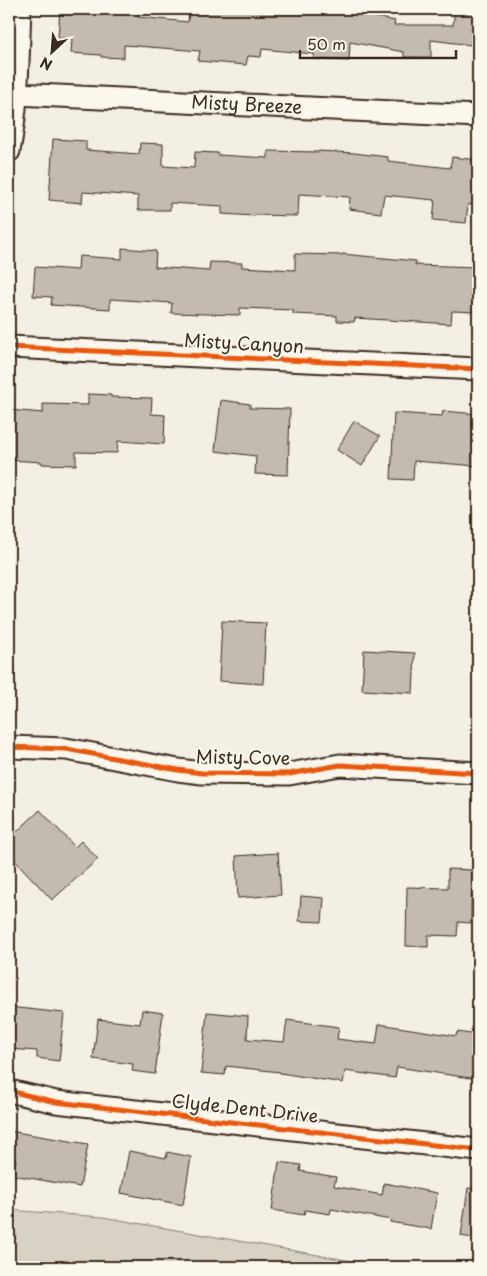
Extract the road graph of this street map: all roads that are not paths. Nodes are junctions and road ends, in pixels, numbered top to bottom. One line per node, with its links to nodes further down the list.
1 (20, 9): 2 (street)
2 (16, 94): 3 (street, Misty Breeze); 4 (street)
3 (478, 116)
4 (9, 151)
5 (9, 347): 6 (street, Misty Canyon)
6 (478, 369)
7 (9, 747): 8 (street, Misty Cove)
8 (478, 773)
9 (9, 1091): 10 (street, Clyde Dent Drive)
10 (478, 1150)

